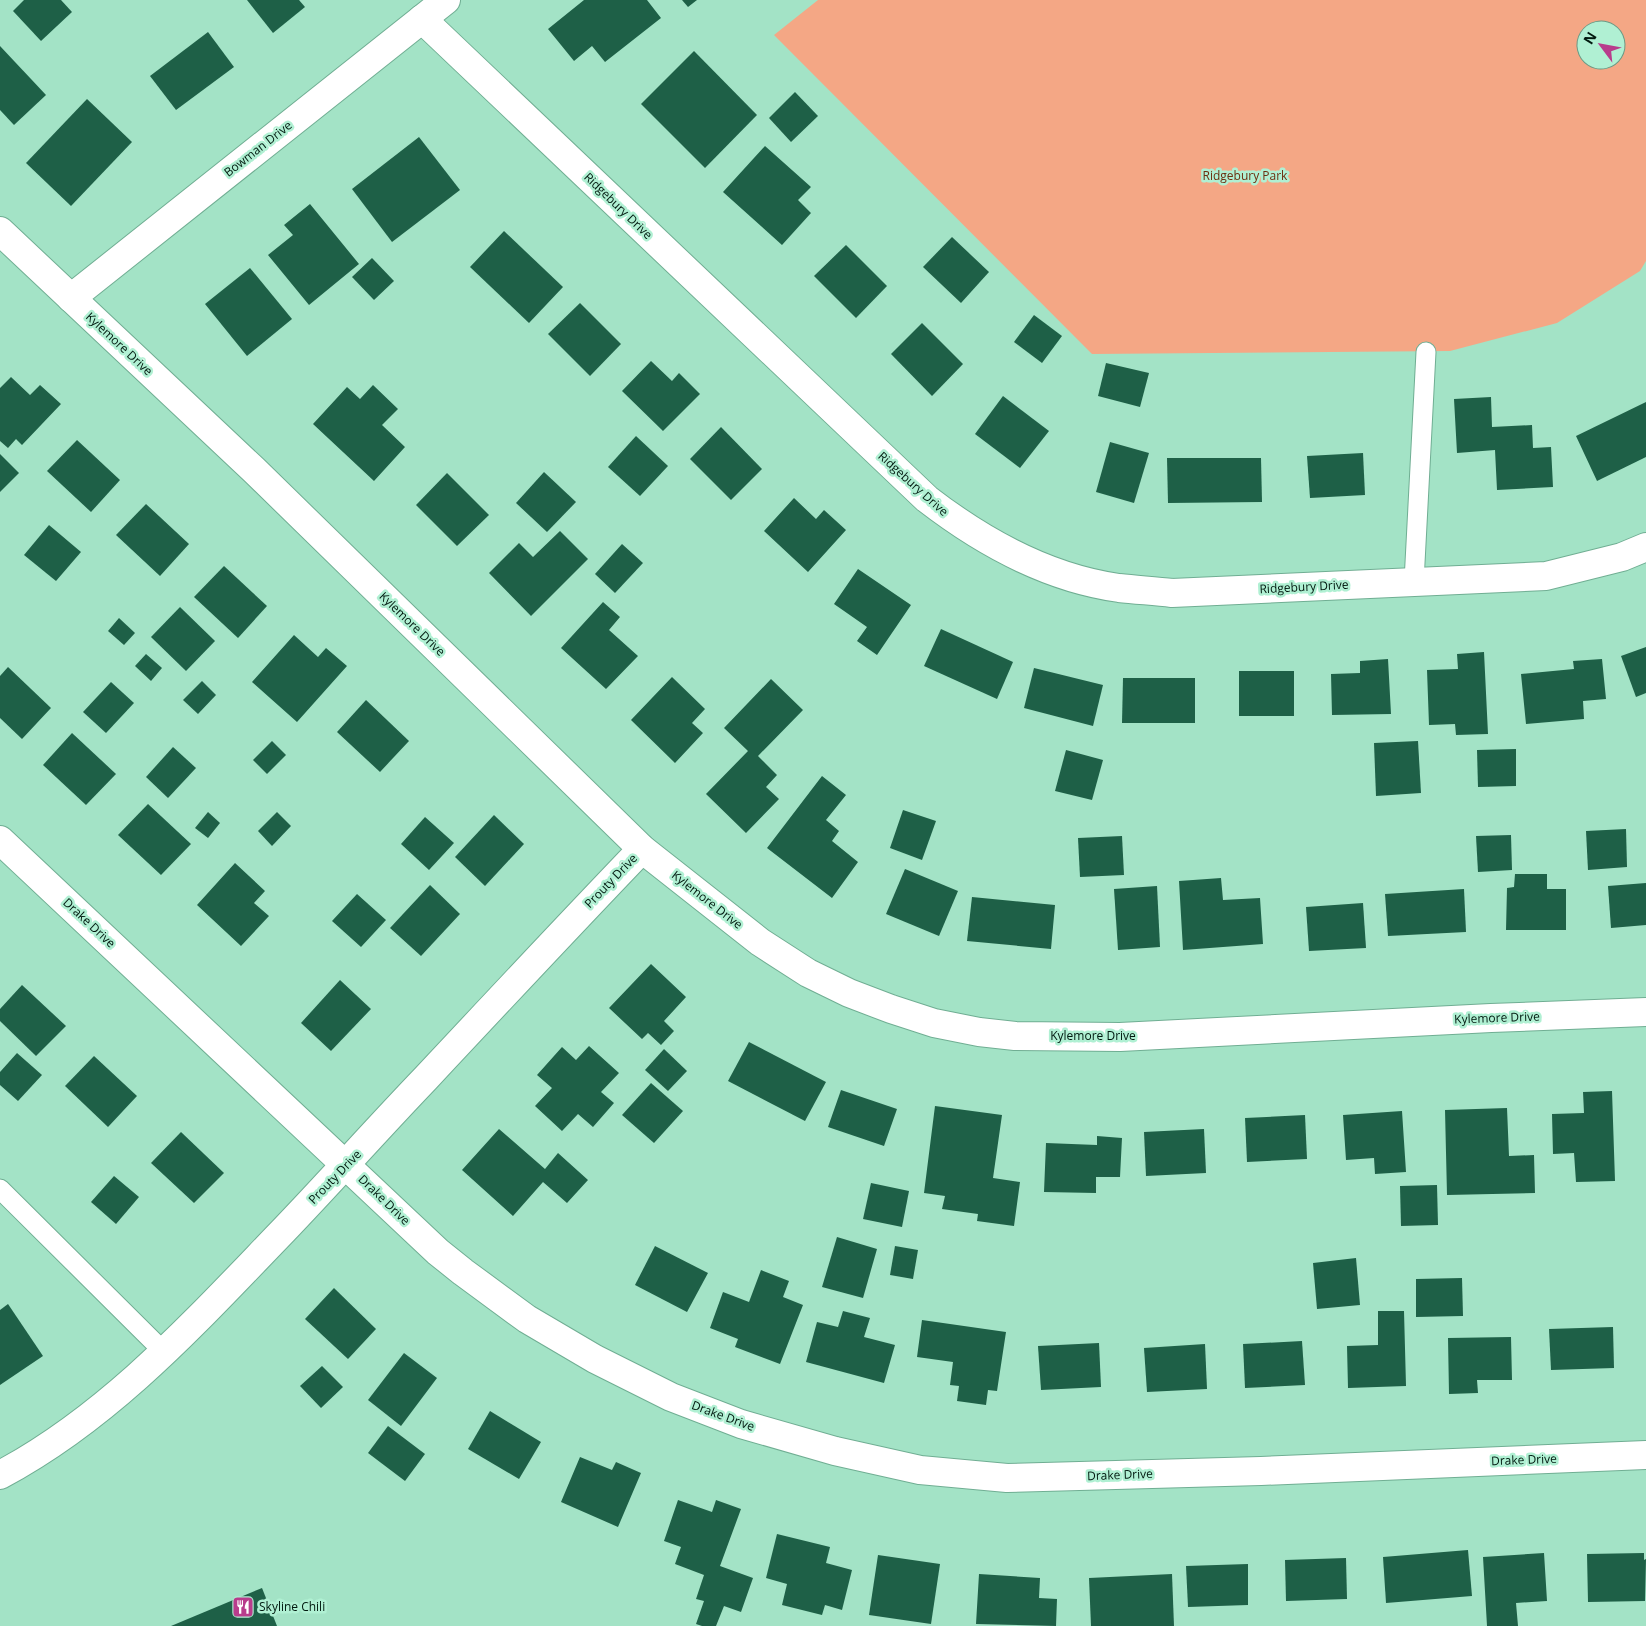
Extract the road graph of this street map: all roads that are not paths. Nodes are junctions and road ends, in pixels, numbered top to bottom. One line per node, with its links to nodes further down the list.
1 (446, 0): 2 (street, Bowman Drive)
2 (422, 19): 4 (street, Bowman Drive); 7 (street, Ridgebury Drive)
3 (0, 231): 4 (street, Kylemore Drive)
4 (71, 298): 9 (street, Kylemore Drive)
5 (1426, 352): 7 (lane)
6 (1646, 547): 7 (street, Ridgebury Drive)
7 (1414, 582)
8 (0, 840): 11 (street, Drake Drive)
9 (642, 849): 10 (street, Kylemore Drive); 11 (street, Prouty Drive)
10 (1646, 1012)
11 (347, 1165): 13 (street, Prouty Drive); 14 (street, Drake Drive)
12 (0, 1189): 13 (lane)
13 (164, 1352): 15 (street, Prouty Drive)
14 (1646, 1455)
15 (0, 1475)

